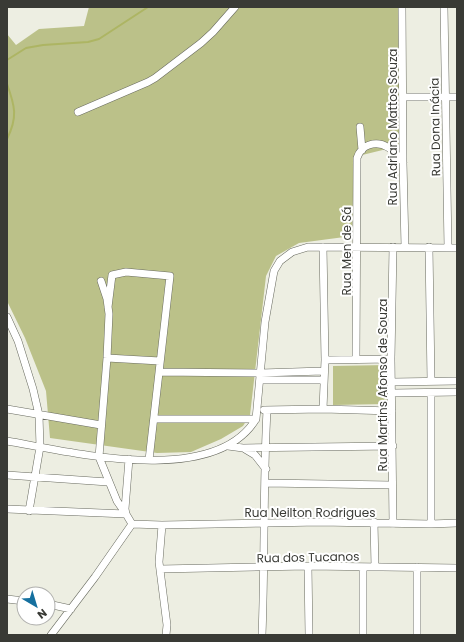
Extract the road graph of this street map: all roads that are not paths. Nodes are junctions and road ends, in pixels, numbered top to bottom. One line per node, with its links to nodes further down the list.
1 (235, 7): 7 (street)
2 (402, 7): 4 (street, Rua Adriano Mattos Souza)
3 (444, 7): 5 (street, Rua Dona Inácia)
4 (402, 97): 5 (street); 10 (street, Rua Adriano Mattos Souza)
5 (446, 97): 6 (street); 16 (street, Rua Dona Inácia)
6 (457, 97)
7 (78, 112)
8 (360, 127): 9 (street)
9 (364, 148): 10 (street); 12 (street, Rua Men de Sá)
10 (403, 162): 14 (street, Rua Adriano Mattos Souza)
11 (324, 247): 12 (street); 23 (street); 28 (street)
12 (356, 247): 13 (street); 24 (street, Rua Men de Sá)
13 (393, 247): 14 (street); 22 (street, Rua Martins Afonso de Souza)
14 (405, 247): 15 (street)
15 (429, 248): 16 (street); 30 (street)
16 (448, 248): 17 (street)
17 (457, 248)
18 (101, 281): 19 (street)
19 (108, 307): 21 (street); 25 (street)
20 (7, 318): 41 (street)
21 (107, 358): 25 (street); 44 (street)
22 (391, 359): 24 (street); 32 (street, Rua Martins Afonso de Souza)
23 (325, 360): 24 (street); 26 (street)
24 (356, 360)
25 (160, 361): 27 (street)
26 (323, 371): 28 (street); 29 (street)
27 (160, 372): 28 (street); 42 (street)
28 (261, 376): 29 (street); 38 (street)
29 (323, 380): 37 (street)
30 (431, 381): 31 (street); 32 (street)
31 (457, 381)
32 (392, 382): 34 (street, Rua Martins Afonso de Souza)
33 (457, 392): 35 (street)
34 (392, 393): 35 (street); 40 (street, Rua Martins Afonso de Souza)
35 (431, 393): 68 (street)
36 (7, 409): 41 (street)
37 (323, 409): 39 (street); 40 (street)
38 (258, 410): 39 (street); 43 (street)
39 (267, 410): 49 (street)
40 (392, 411): 47 (street, Rua Martins Afonso de Souza)
41 (39, 414): 44 (street); 48 (street)
42 (154, 419): 43 (street); 53 (street)
43 (256, 419): 46 (street)
44 (101, 425): 51 (street)
45 (7, 441): 48 (street)
46 (228, 446): 50 (street); 53 (street)
47 (393, 446): 49 (street); 59 (street, Rua Martins Afonso de Souza)
48 (40, 447): 51 (street); 56 (street)
49 (265, 447): 50 (street); 54 (street)
50 (243, 448): 54 (street)
51 (99, 457): 52 (street); 57 (street)
52 (129, 459): 53 (street); 62 (street)
53 (149, 460)
54 (266, 469): 58 (street)
55 (7, 475): 56 (street)
56 (35, 476): 57 (street); 61 (street)
57 (108, 482): 62 (street)
58 (265, 483): 59 (street); 63 (street)
59 (392, 485): 67 (street, Rua Martins Afonso de Souza)
60 (7, 509): 61 (street)
61 (29, 511): 62 (street)
62 (126, 514): 66 (street)
63 (265, 522): 64 (street, Rua Neilton Rodrigues); 69 (street, Rua Neilton Rodrigues); 74 (street)
64 (374, 522): 67 (street, Rua Neilton Rodrigues); 72 (street)
65 (457, 523): 68 (street, Rua Neilton Rodrigues)
66 (132, 524): 69 (street, Rua Neilton Rodrigues); 78 (street)
67 (393, 524): 68 (street, Rua Neilton Rodrigues)
68 (431, 524)
69 (162, 525): 76 (street)
70 (308, 566): 71 (street, Rua dos Tucanos); 74 (street, Rua dos Tucanos); 82 (street)
71 (363, 567): 72 (street, Rua dos Tucanos); 83 (street)
72 (375, 567): 73 (street, Rua dos Tucanos)
73 (417, 567): 75 (street, Rua dos Tucanos); 84 (street)
74 (264, 568): 76 (street, Rua dos Tucanos); 81 (street)
75 (457, 568)
76 (160, 569): 80 (street)
77 (56, 606): 78 (street)
78 (71, 609): 79 (street)
79 (51, 635)
80 (166, 635)
81 (262, 635)
82 (309, 635)
83 (363, 635)
84 (417, 635)

